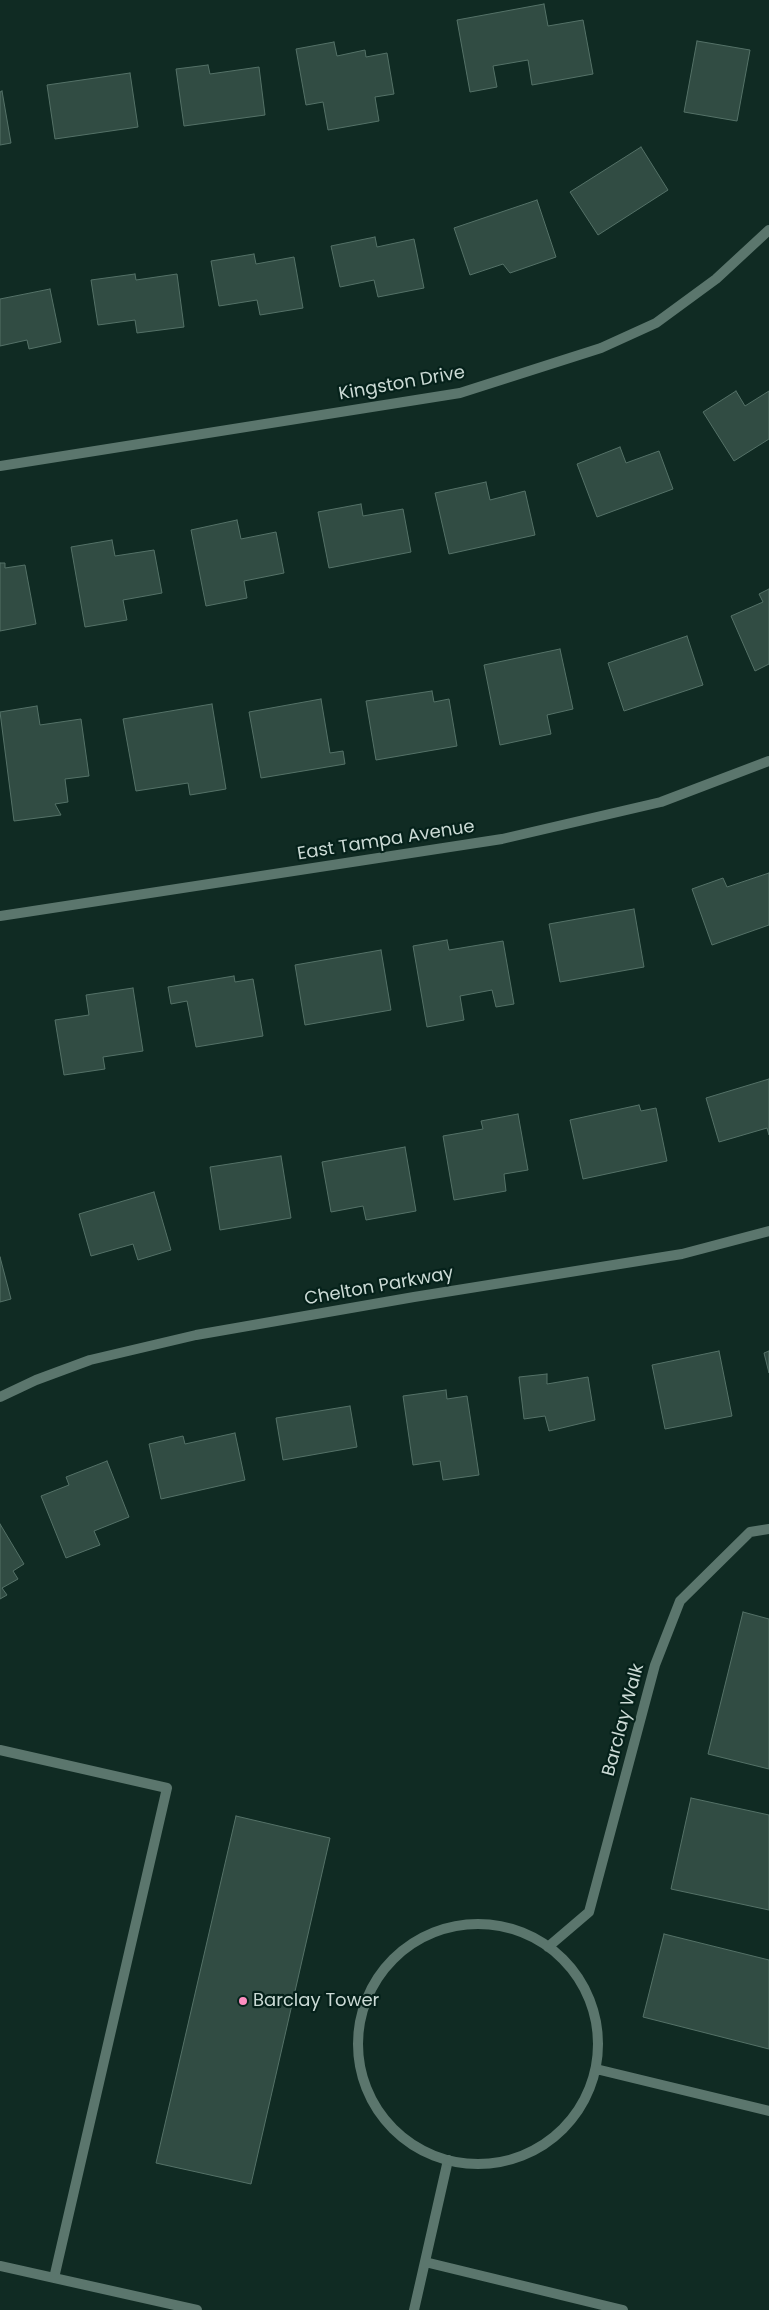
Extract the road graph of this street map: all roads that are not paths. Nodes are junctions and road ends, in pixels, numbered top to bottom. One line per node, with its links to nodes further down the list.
1 (769, 230): 2 (street, Kingston Drive)
2 (0, 466)
3 (769, 761): 4 (street, East Tampa Avenue)
4 (0, 916)
5 (769, 1231): 6 (street, Chelton Parkway)
6 (0, 1397)
7 (769, 1529): 9 (street, Barclay Walk)
8 (0, 1750): 15 (street)
9 (548, 1947): 10 (street); 12 (street)
10 (596, 2069): 11 (street); 12 (street)
11 (769, 2111)
12 (448, 2160): 13 (street)
13 (425, 2262): 17 (street); 18 (street)
14 (0, 2266): 15 (street)
15 (54, 2278): 16 (street)
16 (197, 2310)
17 (414, 2310)
18 (623, 2310)

